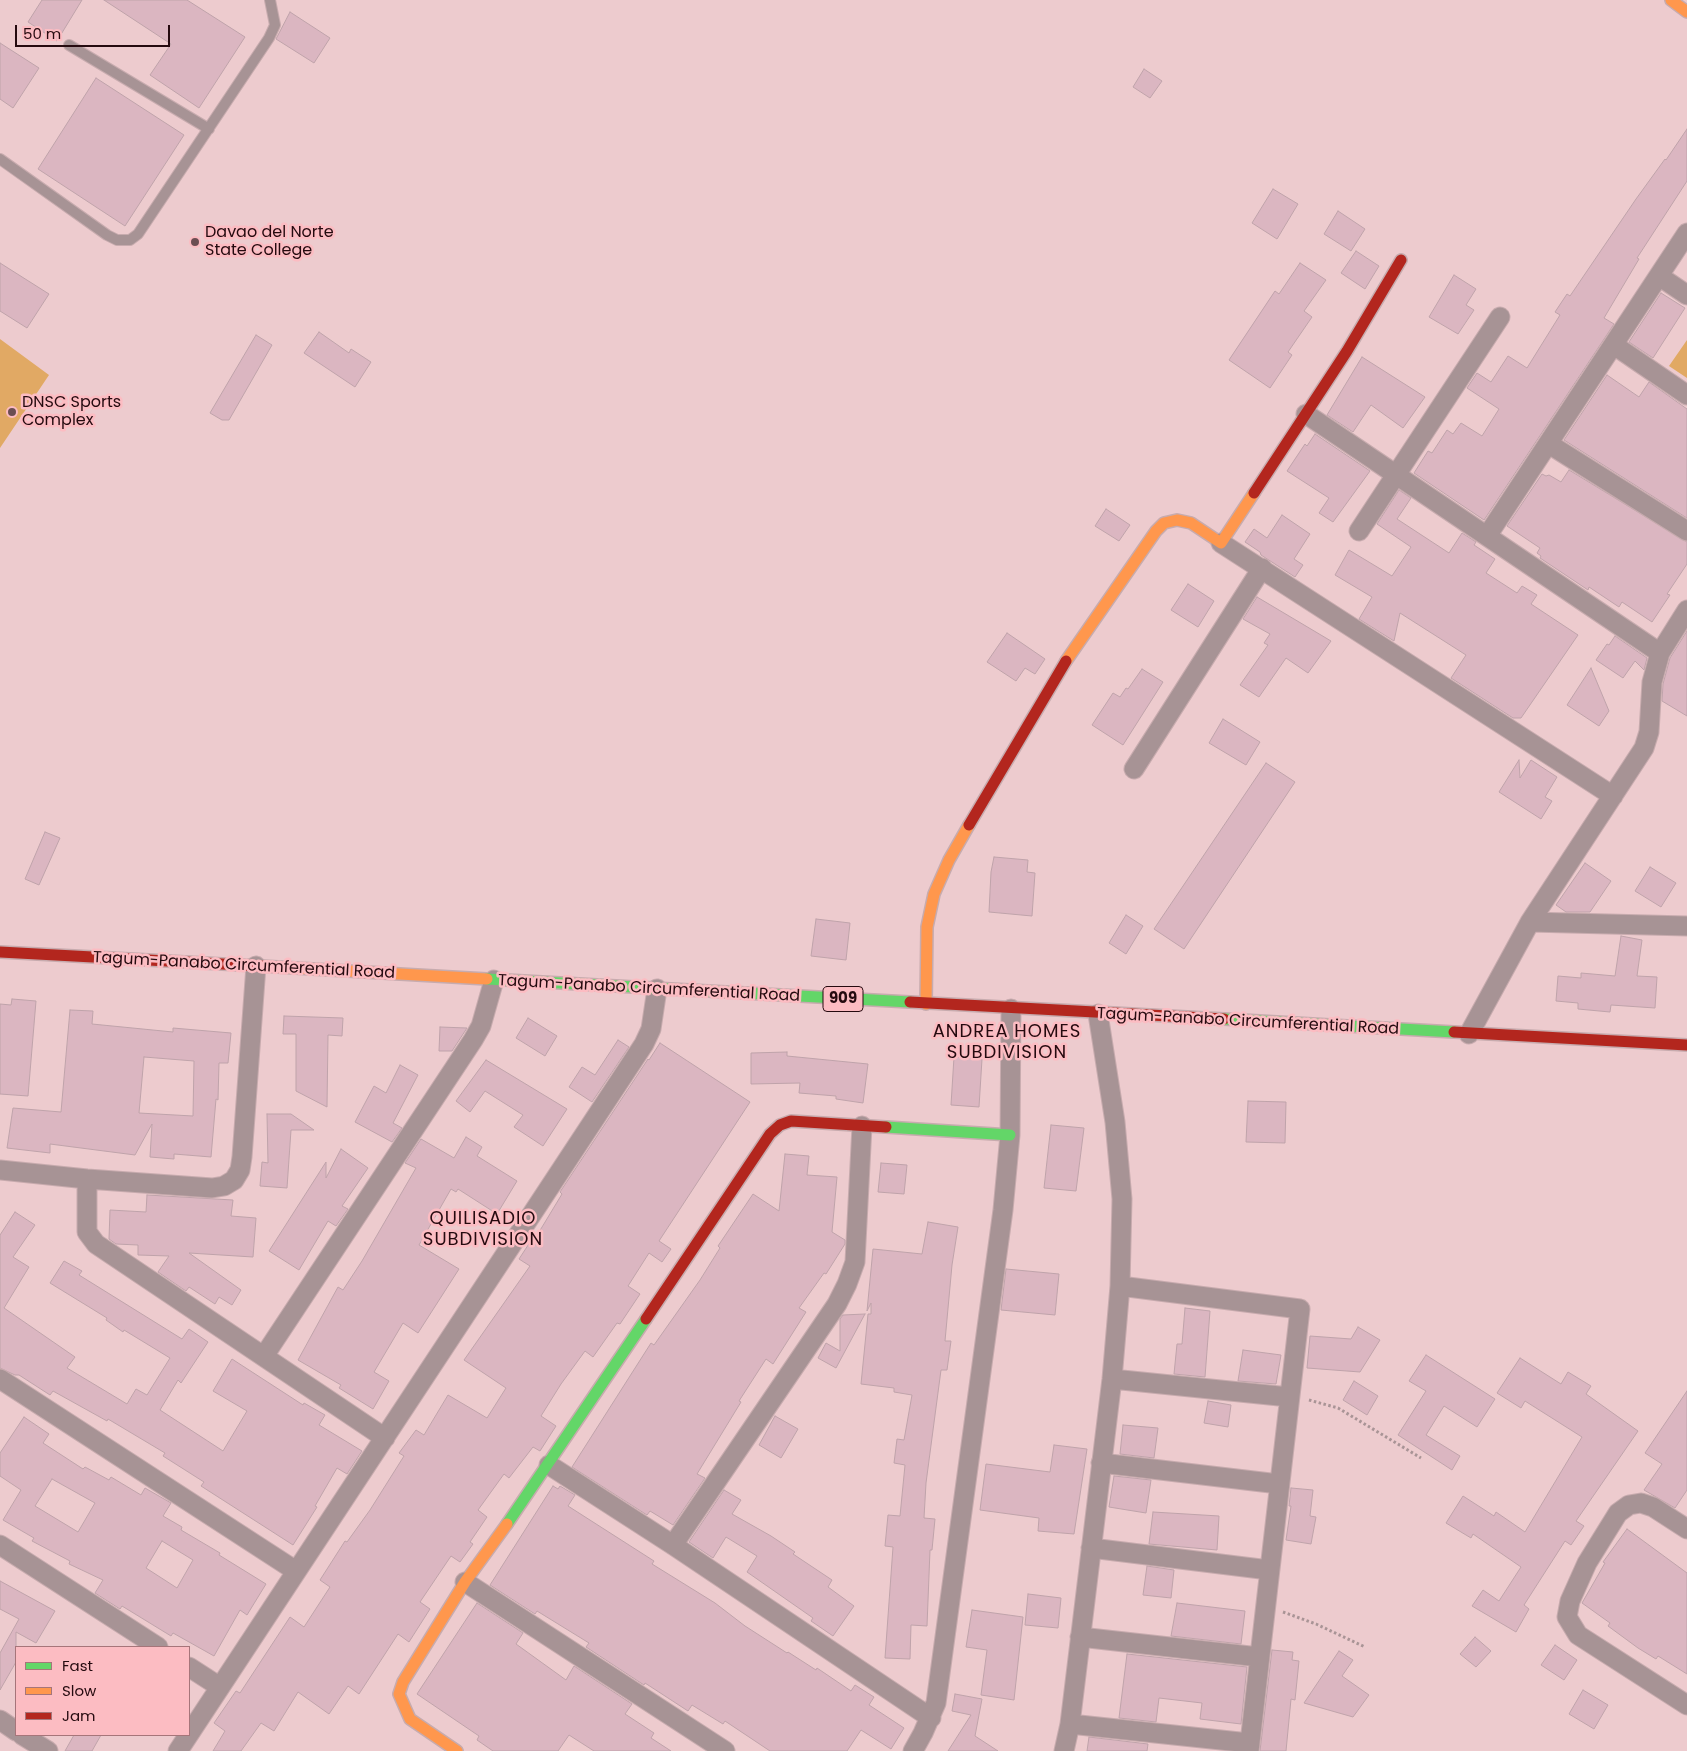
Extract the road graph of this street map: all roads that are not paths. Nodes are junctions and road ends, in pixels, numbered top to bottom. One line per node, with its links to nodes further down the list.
1 (270, 0): 5 (lane)
2 (1671, 0): 3 (street)
3 (1687, 12)
4 (69, 45): 5 (lane)
5 (209, 129): 6 (lane)
6 (0, 159)
7 (1687, 233): 9 (street)
8 (1401, 260): 14 (street)
9 (1659, 276): 10 (street); 12 (street)
10 (1687, 295)
11 (1500, 317): 16 (street)
12 (1614, 345): 13 (street); 15 (street)
13 (1687, 395)
14 (1306, 414): 16 (street); 20 (street)
15 (1549, 444): 18 (street); 19 (street)
16 (1396, 475): 17 (street); 19 (street)
17 (1359, 531)
18 (1687, 531)
19 (1487, 536): 23 (street)
20 (1221, 543): 21 (street); 32 (street)
21 (1262, 568): 24 (street); 25 (street)
22 (1687, 610): 23 (street)
23 (1660, 653): 25 (street)
24 (1134, 769)
25 (1614, 796): 26 (street)
26 (1530, 922): 27 (street); 35 (street)
27 (1687, 926)
28 (0, 952): 29 (street, Tagum-Panabo Circumferential Road / 909)
29 (256, 966): 30 (street, Tagum-Panabo Circumferential Road / 909); 40 (street)
30 (494, 980): 31 (street, Tagum-Panabo Circumferential Road / 909); 42 (street)
31 (658, 989): 32 (street, Tagum-Panabo Circumferential Road / 909); 46 (street)
32 (926, 1004): 33 (street, Tagum-Panabo Circumferential Road / 909)
33 (1011, 1009): 34 (street, Tagum-Panabo Circumferential Road / 909); 38 (street)
34 (1098, 1014): 35 (street, Tagum-Panabo Circumferential Road / 909); 41 (street)
35 (1469, 1034): 36 (street, Tagum-Panabo Circumferential Road / 909)
36 (1687, 1045)
37 (862, 1126): 38 (street); 48 (street); 52 (street)
38 (1010, 1135): 63 (street)
39 (0, 1170): 40 (street)
40 (87, 1179): 42 (street)
41 (1120, 1286): 44 (street); 45 (street)
42 (264, 1356): 46 (street)
43 (0, 1379): 55 (street)
44 (1112, 1379): 45 (street); 47 (street)
45 (1289, 1397): 49 (street)
46 (385, 1438): 55 (street)
47 (1101, 1463): 49 (street); 53 (street)
48 (549, 1465): 52 (street); 56 (street)
49 (1279, 1484): 54 (street)
50 (1687, 1529): 62 (street)
51 (0, 1545): 58 (street)
52 (673, 1545): 63 (street)
53 (1091, 1548): 54 (street); 57 (street)
54 (1269, 1570): 59 (street)
55 (296, 1571): 61 (street)
56 (465, 1582): 70 (street); 75 (street)
57 (1080, 1637): 59 (street); 65 (street)
58 (156, 1646)
59 (1259, 1657): 71 (street)
60 (190, 1668): 61 (street)
61 (220, 1687): 67 (street)
62 (1687, 1705)
63 (931, 1718): 76 (street)
64 (0, 1720): 66 (street)
65 (1070, 1724): 71 (street); 77 (street)
66 (15, 1730)
67 (190, 1733)
68 (24, 1736): 72 (street)
69 (188, 1736): 73 (street)
70 (433, 1745): 74 (street)
71 (1249, 1747)
72 (48, 1751)
73 (178, 1751)
74 (457, 1751)
75 (725, 1751)
76 (913, 1751)
77 (1064, 1751)

